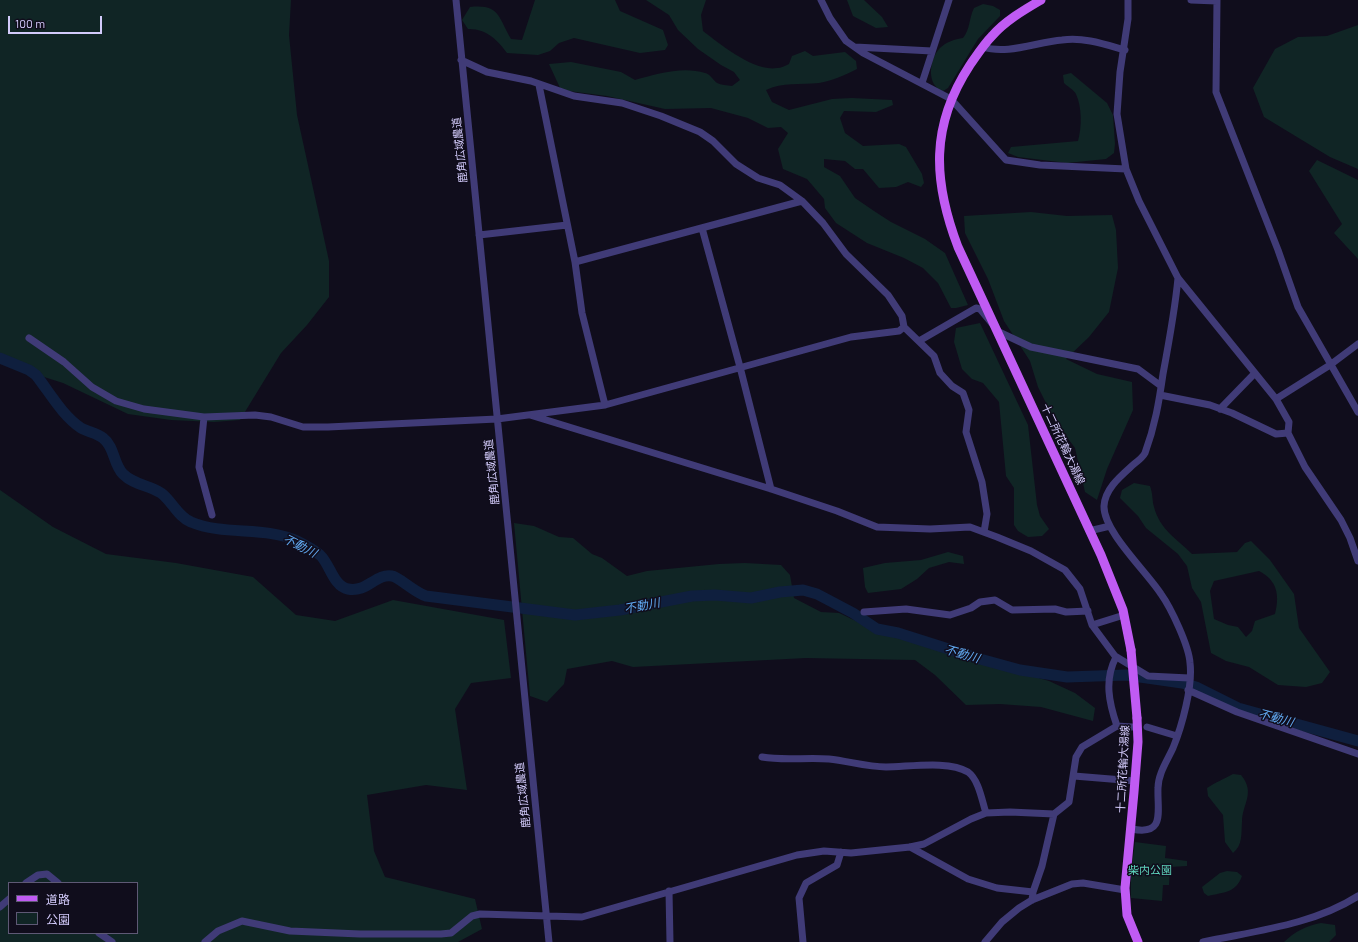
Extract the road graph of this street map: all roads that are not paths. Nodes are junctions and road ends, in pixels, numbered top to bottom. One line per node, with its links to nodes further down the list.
1 (456, 0): 12 (street, 鹿角広域農道)
2 (821, 0): 8 (street)
3 (949, 0): 11 (street)
4 (1041, 0): 9 (main road, 十二所花輪大湯線)
5 (1128, 0): 10 (street)
6 (1191, 0): 7 (street)
7 (1217, 0): 28 (street)
8 (855, 47): 11 (street); 13 (street)
9 (983, 47): 10 (street); 15 (main road, 十二所花輪大湯線)
10 (1125, 50): 16 (street)
11 (932, 51): 13 (street)
12 (461, 60): 14 (street); 20 (street, 鹿角広域農道)
13 (922, 83): 15 (street)
14 (539, 85): 17 (street); 18 (street)
15 (950, 99): 16 (street); 24 (main road, 十二所花輪大湯線)
16 (1126, 169): 22 (street)
17 (802, 201): 19 (street); 23 (street)
18 (567, 225): 20 (street); 21 (street)
19 (702, 228): 21 (street); 29 (street)
20 (480, 235): 39 (street, 鹿角広域農道)
21 (575, 262): 34 (street)
22 (1178, 278): 30 (street); 31 (street)
23 (904, 327): 26 (street); 29 (street)
24 (996, 329): 26 (street); 31 (street); 44 (main road, 十二所花輪大湯線)
25 (29, 338): 38 (street)
26 (919, 341): 45 (street)
27 (1358, 344): 28 (street)
28 (1330, 365): 33 (street); 36 (street)
29 (740, 367): 34 (street); 41 (street)
30 (1255, 373): 33 (street); 35 (street)
31 (1161, 386): 32 (street)
32 (1160, 395): 35 (street); 43 (street)
33 (1276, 399): 40 (street)
34 (605, 404): 37 (street)
35 (1220, 409): 40 (street)
36 (1358, 412)
37 (526, 414): 39 (street); 41 (street)
38 (204, 417): 39 (street); 42 (street)
39 (498, 419): 76 (street, 鹿角広域農道)
40 (1288, 433): 46 (street)
41 (771, 489): 45 (street)
42 (212, 515)
43 (1110, 526): 44 (street); 53 (street)
44 (1089, 531): 50 (main road, 十二所花輪大湯線)
45 (984, 532): 48 (street)
46 (1354, 538): 47 (street)
47 (1358, 562)
48 (1088, 611): 49 (street); 51 (street)
49 (864, 612)
50 (1124, 615): 51 (street); 61 (main road, 十二所花輪大湯線, bridge)
51 (1092, 625): 52 (street)
52 (1116, 657): 53 (street); 54 (street)
53 (1189, 684): 57 (street); 58 (street)
54 (1116, 726): 55 (street); 60 (street)
55 (1132, 727)
56 (1146, 727): 57 (street)
57 (1177, 736): 64 (street)
58 (1358, 754)
59 (762, 757): 62 (street)
60 (1074, 776): 61 (street); 63 (street)
61 (1135, 781): 64 (main road, 十二所花輪大湯線)
62 (986, 814): 63 (street); 65 (street)
63 (1054, 814): 71 (street)
64 (1132, 829): 69 (main road, 十二所花輪大湯線)
65 (910, 847): 66 (street); 71 (street)
66 (841, 852): 70 (street); 82 (street)
67 (28, 882): 68 (street)
68 (57, 882)
69 (1125, 890): 74 (street); 84 (main road, 十二所花輪大湯線)
70 (669, 891): 76 (street); 81 (street)
71 (1033, 892): 74 (street)
72 (1358, 896): 85 (street)
73 (8, 899): 75 (street)
74 (1032, 900): 83 (street)
75 (0, 906)
76 (546, 915): 79 (street); 80 (street, 鹿角広域農道)
77 (100, 934): 78 (street)
78 (112, 942)
79 (205, 942)
80 (549, 942)
81 (670, 942)
82 (803, 942)
83 (985, 942)
84 (1138, 942)
85 (1203, 942)

